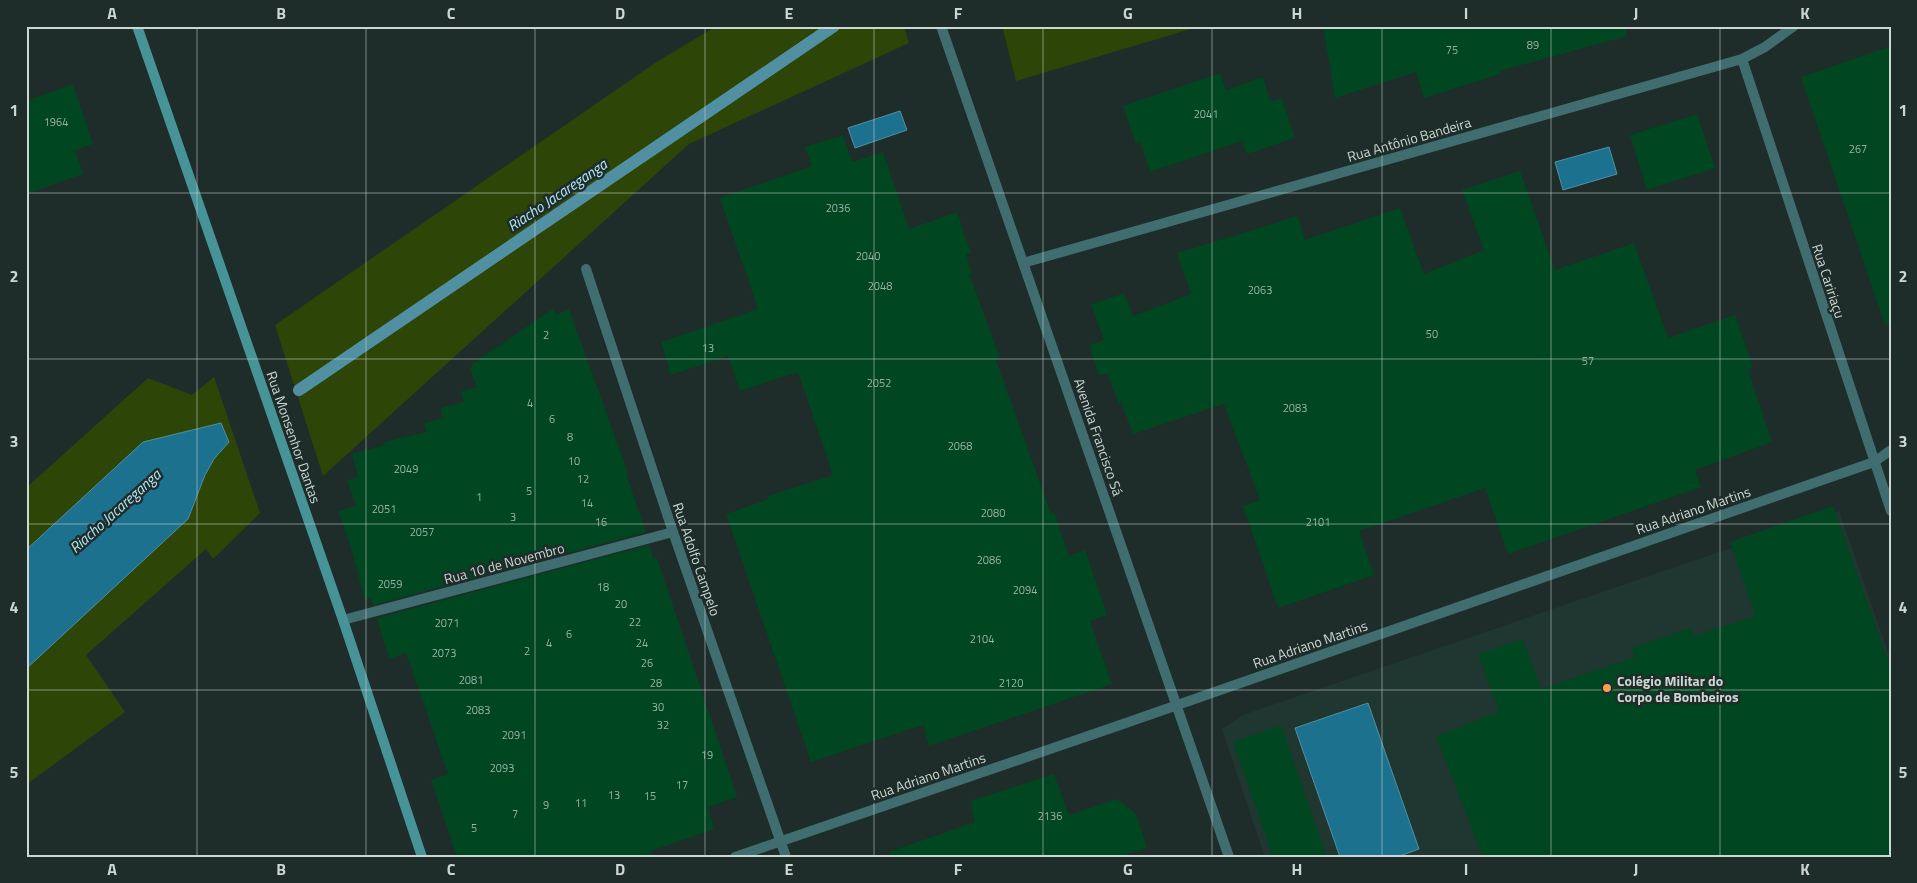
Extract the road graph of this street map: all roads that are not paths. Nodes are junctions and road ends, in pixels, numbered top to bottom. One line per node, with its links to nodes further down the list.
1 (136, 26): 11 (main road, Rua Monsenhor Dantas)
2 (941, 26): 5 (street, Avenida Francisco Sá)
3 (1794, 26): 4 (street, Rua Antônio Bandeira)
4 (1742, 59): 5 (street, Rua Antônio Bandeira); 8 (street, Rua Caririaçu)
5 (1023, 263): 12 (street, Avenida Francisco Sá)
6 (586, 269): 10 (street, Rua Adolfo Campelo)
7 (1891, 450): 8 (street, Rua Adriano Martins)
8 (1874, 462): 9 (street, Rua Caririaçu); 12 (street, Rua Adriano Martins)
9 (1891, 511)
10 (673, 532): 11 (street, Rua 10 de Novembro); 13 (street, Rua Adolfo Campelo)
11 (343, 620): 14 (main road, Rua Monsenhor Dantas)
12 (1178, 705): 13 (street, Rua Adriano Martins); 17 (street, Avenida Francisco Sá)
13 (780, 841): 15 (street, Rua Adriano Martins); 16 (street, Rua Adolfo Campelo)
14 (422, 857)
15 (735, 857)
16 (786, 857)
17 (1229, 857)

